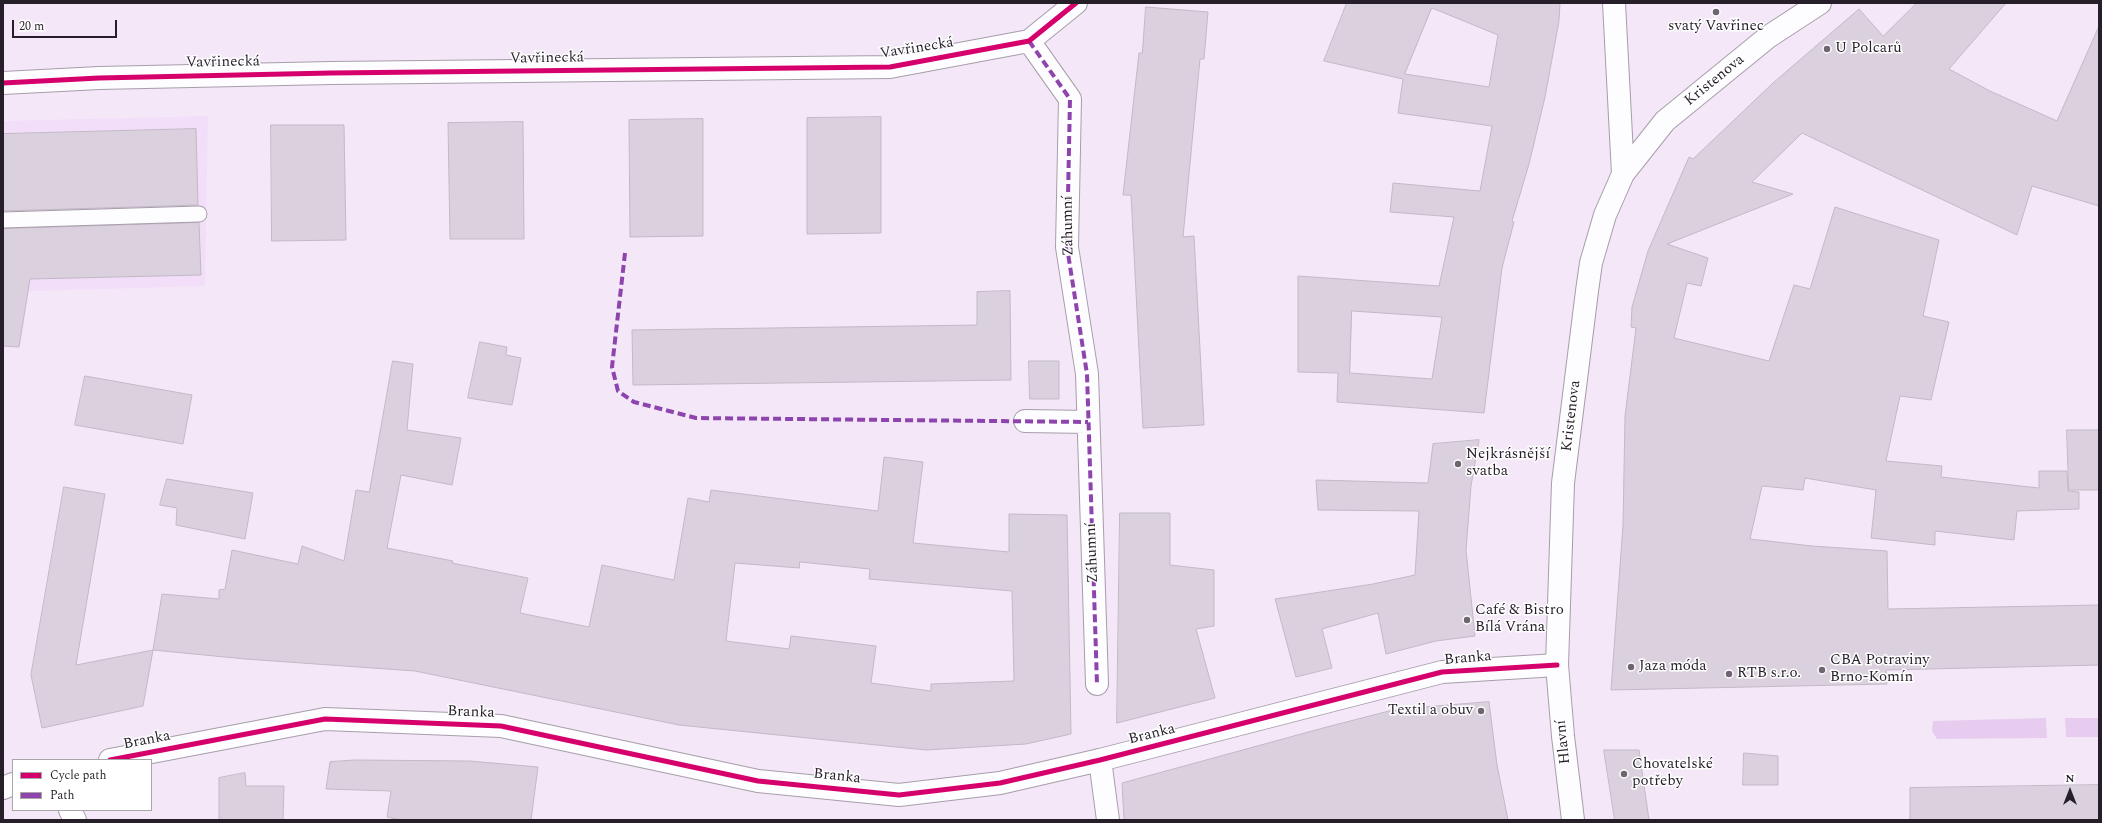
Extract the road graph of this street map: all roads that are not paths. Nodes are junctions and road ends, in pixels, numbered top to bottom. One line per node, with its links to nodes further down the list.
1 (1076, 3): 4 (street, Vavřinecká)
2 (1614, 3): 6 (street, Kristenova)
3 (1820, 3): 6 (street, Kristenova)
4 (1029, 40): 5 (street, Vavřinecká); 10 (street, Záhumní)
5 (3, 84)
6 (1623, 174): 11 (street, Kristenova)
7 (199, 214): 8 (lane)
8 (3, 220)
9 (1025, 422): 10 (street)
10 (1088, 422): 12 (street, Záhumní)
11 (1557, 664): 14 (street, Branka); 18 (street, Hlavní)
12 (1097, 684)
13 (115, 759): 14 (street, Branka)
14 (1100, 760): 17 (street)
15 (70, 811): 16 (street)
16 (75, 820)
17 (1108, 820)
18 (1573, 820)

